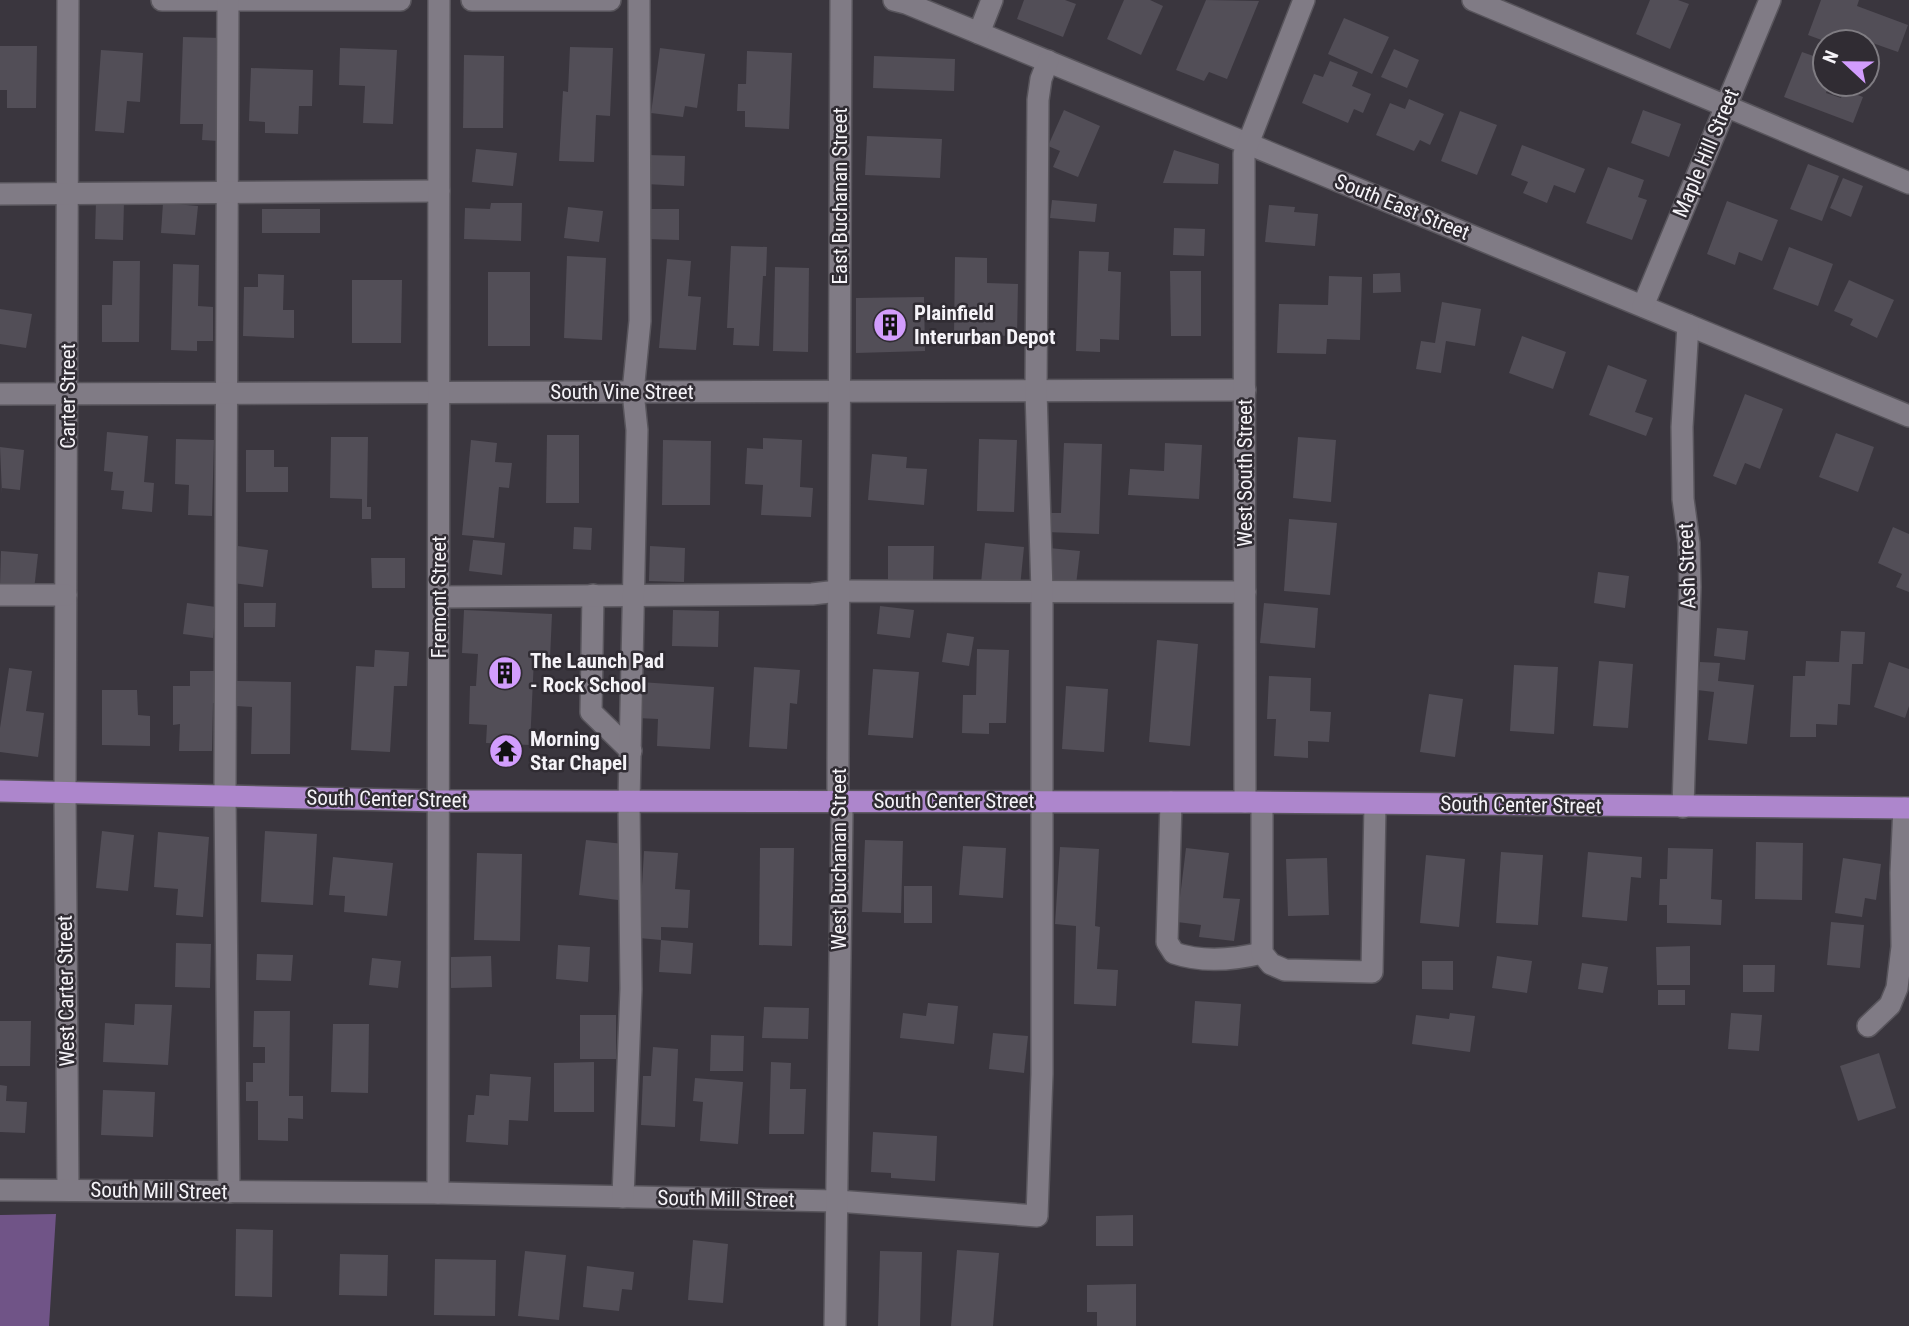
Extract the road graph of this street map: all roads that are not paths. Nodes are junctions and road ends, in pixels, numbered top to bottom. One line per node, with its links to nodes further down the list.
1 (68, 0): 23 (street, Carter Street)
2 (162, 0): 3 (street)
3 (228, 0): 4 (street); 21 (street)
4 (400, 0)
5 (439, 0): 20 (street, Fremont Street)
6 (472, 0): 7 (street)
7 (610, 0)
8 (639, 0): 30 (street)
9 (841, 0): 27 (street, East Buchanan Street)
10 (894, 0): 15 (street, South East Street)
11 (992, 0): 15 (street)
12 (1304, 0): 18 (street, West South Street)
13 (1473, 0): 17 (street)
14 (1770, 0): 17 (street, Maple Hill Street)
15 (979, 33): 16 (street, South East Street)
16 (1048, 61): 18 (street, South East Street); 28 (street)
17 (1725, 107): 19 (street); 24 (street, Maple Hill Street)
18 (1248, 144): 24 (street, South East Street); 26 (street, West South Street)
19 (1909, 183)
20 (439, 191): 21 (street); 29 (street, Fremont Street)
21 (229, 193): 23 (street); 32 (street)
22 (0, 194): 23 (street)
23 (68, 194): 31 (street, Carter Street)
24 (1643, 306): 25 (street, South East Street)
25 (1688, 325): 34 (street, South East Street); 54 (street, Ash Street)
26 (1245, 390): 28 (street, South Vine Street); 37 (street, West South Street)
27 (838, 391): 28 (street, South Vine Street); 30 (street, South Vine Street); 35 (street, West Buchanan Street)
28 (1036, 391): 36 (street)
29 (439, 392): 30 (street, South Vine Street); 32 (street, South Vine Street); 42 (street, Fremont Street)
30 (634, 392): 41 (street)
31 (68, 393): 32 (street, South Vine Street); 33 (street, South Vine Street); 39 (street, Carter Street)
32 (228, 393): 46 (street)
33 (0, 394)
34 (1909, 416)
35 (838, 591): 36 (street); 41 (street); 48 (street, West Buchanan Street)
36 (1042, 592): 37 (street); 50 (street)
37 (1245, 592): 52 (street, West South Street)
38 (0, 594): 39 (street)
39 (66, 595): 45 (street, Carter Street)
40 (593, 595): 41 (street); 42 (street); 43 (street)
41 (634, 595): 43 (street)
42 (439, 597): 47 (street, Fremont Street)
43 (631, 751): 49 (street)
44 (0, 791): 45 (main road, South Center Street)
45 (65, 792): 46 (main road, South Center Street); 59 (street, West Carter Street)
46 (225, 796): 47 (main road, South Center Street); 60 (street)
47 (439, 801): 49 (main road, South Center Street); 61 (street, Fremont Street)
48 (838, 801): 49 (main road, South Center Street); 50 (main road, South Center Street); 63 (street, West Buchanan Street)
49 (629, 802): 62 (street)
50 (1042, 802): 51 (main road, South Center Street); 63 (street, South Mill Street)
51 (1171, 802): 52 (main road, South Center Street); 56 (street)
52 (1253, 802): 53 (main road, South Center Street); 56 (street, West South Street)
53 (1375, 804): 54 (main road, South Center Street); 56 (street)
54 (1683, 807): 55 (main road, South Center Street)
55 (1906, 807): 57 (street)
56 (1262, 953)
57 (1868, 1026)
58 (0, 1190): 59 (street, South Mill Street)
59 (68, 1190): 60 (street, South Mill Street)
60 (229, 1192): 61 (street, South Mill Street)
61 (439, 1193): 62 (street, South Mill Street)
62 (623, 1197): 63 (street, South Mill Street)
63 (836, 1201): 64 (street, West Buchanan Street)
64 (835, 1326)

